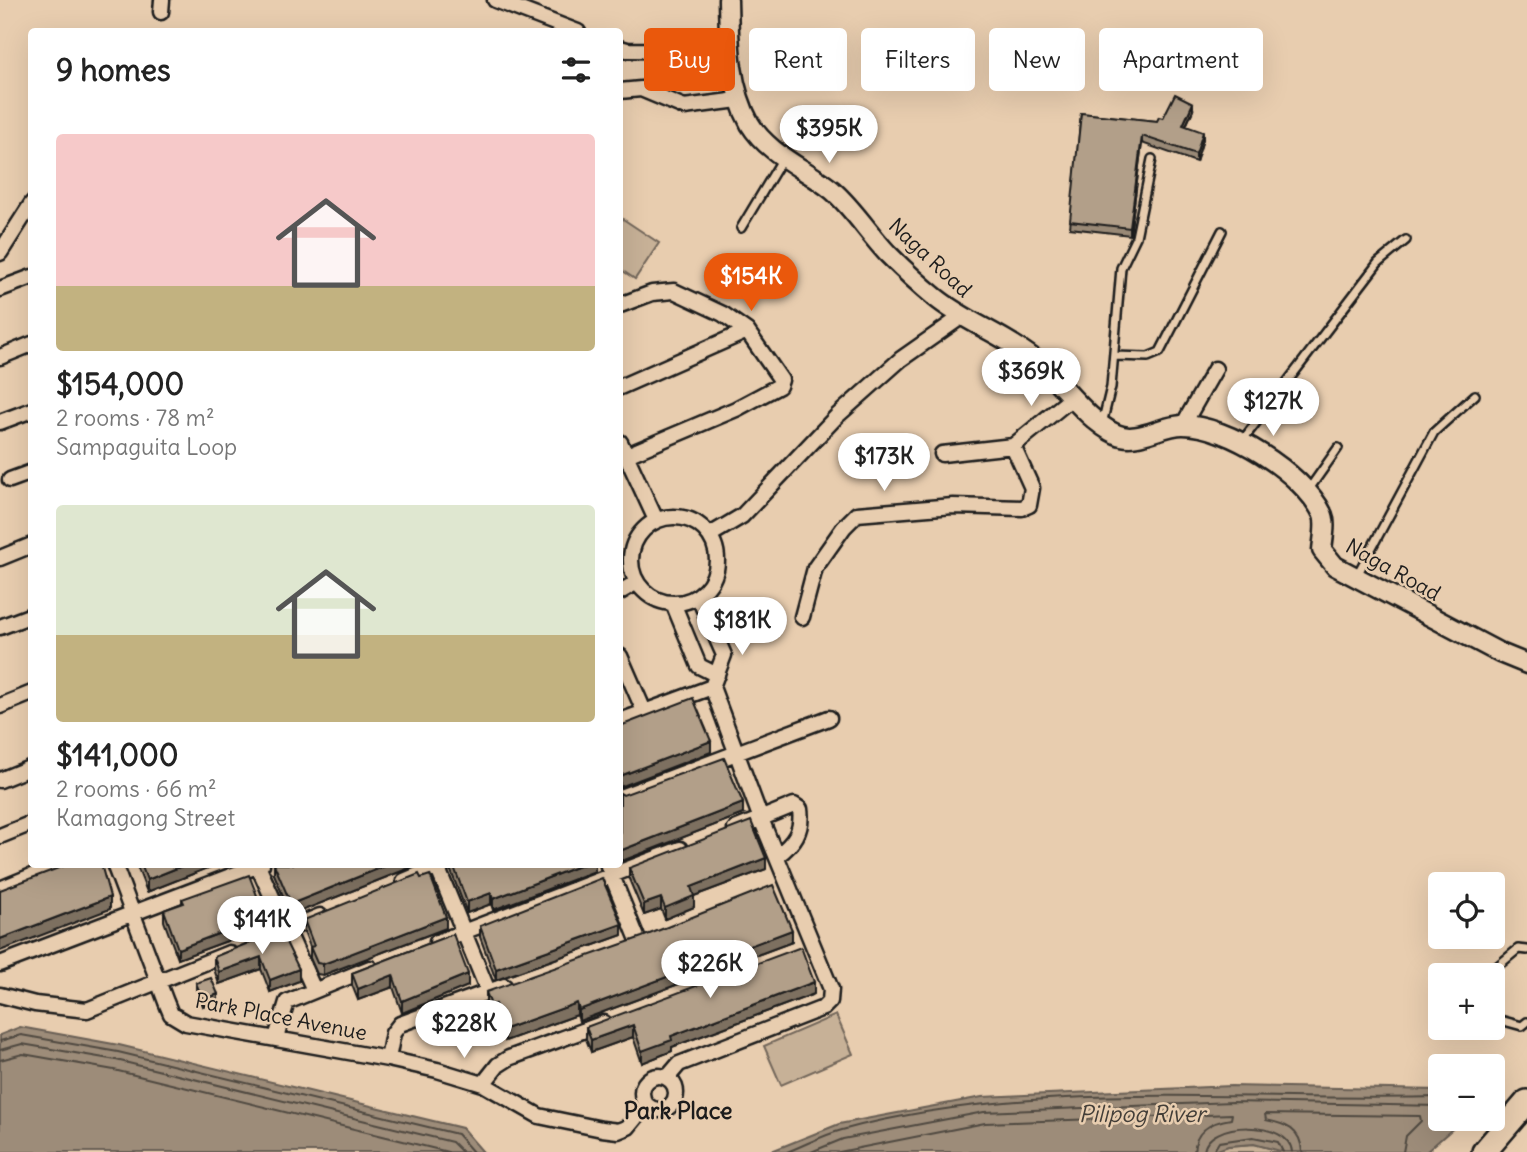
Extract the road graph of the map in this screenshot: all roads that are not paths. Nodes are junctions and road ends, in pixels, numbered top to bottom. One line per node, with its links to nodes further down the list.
1 (495, 0): 3 (street)
2 (727, 0): 4 (street, Naga Road)
3 (568, 28)
4 (728, 28)
5 (623, 49): 6 (street)
6 (644, 50)
7 (735, 84): 9 (street, Naga Road)
8 (623, 90): 9 (street)
9 (738, 100): 10 (street, Naga Road)
10 (783, 158): 13 (lane); 20 (street, Naga Road)
11 (1152, 159): 23 (lane)
12 (28, 210): 16 (street)
13 (741, 228)
14 (1222, 231): 23 (lane)
15 (1406, 240): 33 (lane)
16 (0, 253)
17 (28, 278): 18 (street)
18 (0, 289)
19 (623, 304): 21 (street)
20 (961, 317): 28 (street, Naga Road); 43 (street)
21 (747, 331): 26 (street); 36 (street)
22 (28, 346): 24 (street)
23 (1114, 356): 31 (lane)
24 (0, 358)
25 (1215, 369): 32 (street)
26 (623, 386)
27 (1475, 395): 46 (lane)
28 (1073, 397): 31 (street, Naga Road); 34 (street)
29 (28, 412): 30 (street)
30 (0, 422)
31 (1101, 425): 32 (street, Naga Road)
32 (1183, 425): 33 (street, Naga Road)
33 (1242, 442): 41 (street, Naga Road)
34 (1013, 446): 37 (street); 52 (street)
35 (1338, 449): 41 (lane)
36 (623, 451)
37 (942, 454)
38 (623, 456): 42 (street)
39 (28, 473): 40 (street)
40 (10, 480)
41 (1307, 493): 46 (street, Naga Road)
42 (656, 520): 43 (street); 47 (street)
43 (710, 535): 49 (street)
44 (28, 547): 45 (street)
45 (0, 558)
46 (1356, 577): 55 (street, Naga Road)
47 (637, 582): 48 (street); 50 (street)
48 (623, 590)
49 (698, 596): 50 (street); 56 (street)
50 (673, 603): 56 (street)
51 (28, 616): 53 (street)
52 (802, 617)
53 (0, 627)
54 (623, 663): 59 (street)
55 (1527, 664)
56 (714, 681): 59 (street); 62 (street)
57 (28, 695): 58 (street)
58 (0, 706)
59 (645, 711): 61 (street)
60 (829, 718): 62 (street)
61 (623, 720)
62 (736, 752): 65 (street); 66 (street)
63 (28, 768): 64 (street)
64 (0, 779)
65 (623, 796)
66 (761, 819): 68 (street); 71 (street); 71 (street)
67 (28, 825): 69 (street)
68 (724, 833)
69 (0, 836)
70 (699, 842): 72 (street)
71 (777, 856): 102 (street)
72 (623, 865)
73 (51, 868): 81 (street)
74 (115, 868): 83 (street, Park Place Avenue)
75 (252, 868): 83 (street)
76 (261, 868): 84 (street)
77 (432, 868): 80 (street)
78 (440, 868): 85 (street)
79 (609, 869): 85 (street); 86 (street)
80 (387, 888)
81 (0, 889)
82 (337, 909): 84 (street)
83 (132, 914): 91 (street); 92 (street, Park Place Avenue)
84 (287, 929): 92 (street); 94 (street)
85 (463, 931): 87 (street); 95 (street)
86 (638, 939)
87 (426, 946)
88 (1527, 950): 90 (lane)
89 (389, 961): 94 (street)
90 (1501, 963)
91 (0, 964)
92 (158, 982): 96 (street); 100 (street, Park Place Avenue)
93 (513, 983): 95 (street)
94 (314, 990): 100 (street)
95 (488, 991): 101 (street)
96 (0, 995)
97 (622, 1016): 103 (street)
98 (1505, 1021): 99 (lane)
99 (1527, 1022)
100 (276, 1038): 101 (street, Park Place Avenue)
101 (387, 1059): 103 (street, Park Place Avenue)
102 (667, 1078): 104 (street); 104 (street)
103 (483, 1084): 104 (street, Park Place Avenue)
104 (646, 1105)
105 (1523, 1106): 106 (main road)
106 (1484, 1152)

